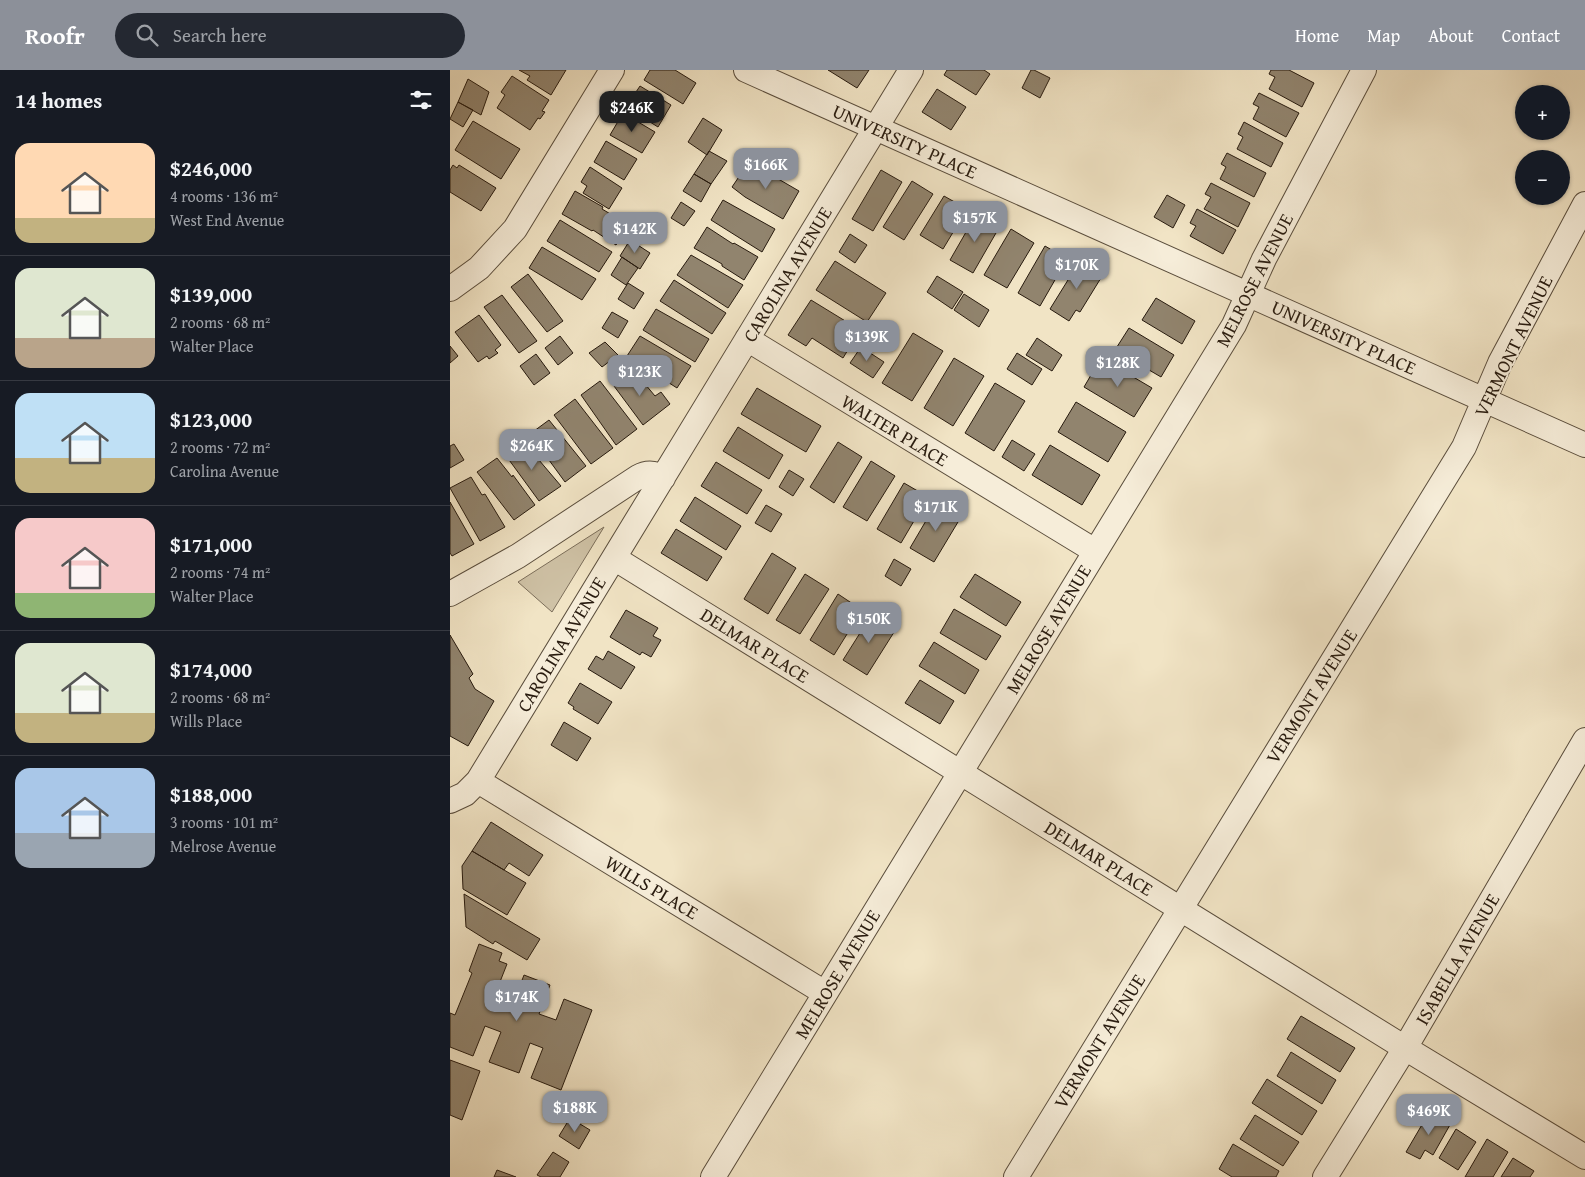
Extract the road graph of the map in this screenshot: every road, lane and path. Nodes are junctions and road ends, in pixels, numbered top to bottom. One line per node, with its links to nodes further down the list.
1 (612, 70): 7 (street)
2 (746, 70): 5 (street, UNIVERSITY PLACE)
3 (911, 70): 5 (street, CAROLINA AVENUE)
4 (1364, 70): 8 (street, MELROSE AVENUE)
5 (875, 128): 8 (street, UNIVERSITY PLACE); 9 (street, CAROLINA AVENUE)
6 (1585, 204): 10 (street, VERMONT AVENUE)
7 (450, 289)
8 (1249, 295): 10 (street, UNIVERSITY PLACE); 13 (street, MELROSE AVENUE)
9 (747, 339): 12 (street, CAROLINA AVENUE); 13 (street, WALTER PLACE)
10 (1485, 400): 11 (street, UNIVERSITY PLACE); 20 (street, VERMONT AVENUE)
11 (1585, 445)
12 (662, 478): 14 (street, CAROLINA AVENUE); 15 (street)
13 (1095, 551): 17 (street, MELROSE AVENUE)
14 (614, 558): 17 (street, DELMAR PLACE); 18 (street, CAROLINA AVENUE)
15 (450, 594)
16 (1585, 740): 22 (street, ISABELLA AVENUE)
17 (960, 772): 20 (street, DELMAR PLACE); 21 (street, MELROSE AVENUE)
18 (478, 781): 19 (street, CAROLINA AVENUE); 21 (street, WILLS PLACE)
19 (450, 801)
20 (1181, 909): 22 (street, DELMAR PLACE); 25 (street, VERMONT AVENUE)
21 (825, 993): 24 (street, MELROSE AVENUE)
22 (1405, 1048): 23 (street, DELMAR PLACE); 26 (street, ISABELLA AVENUE)
23 (1585, 1157)
24 (713, 1177)
25 (1016, 1177)
26 (1325, 1177)

